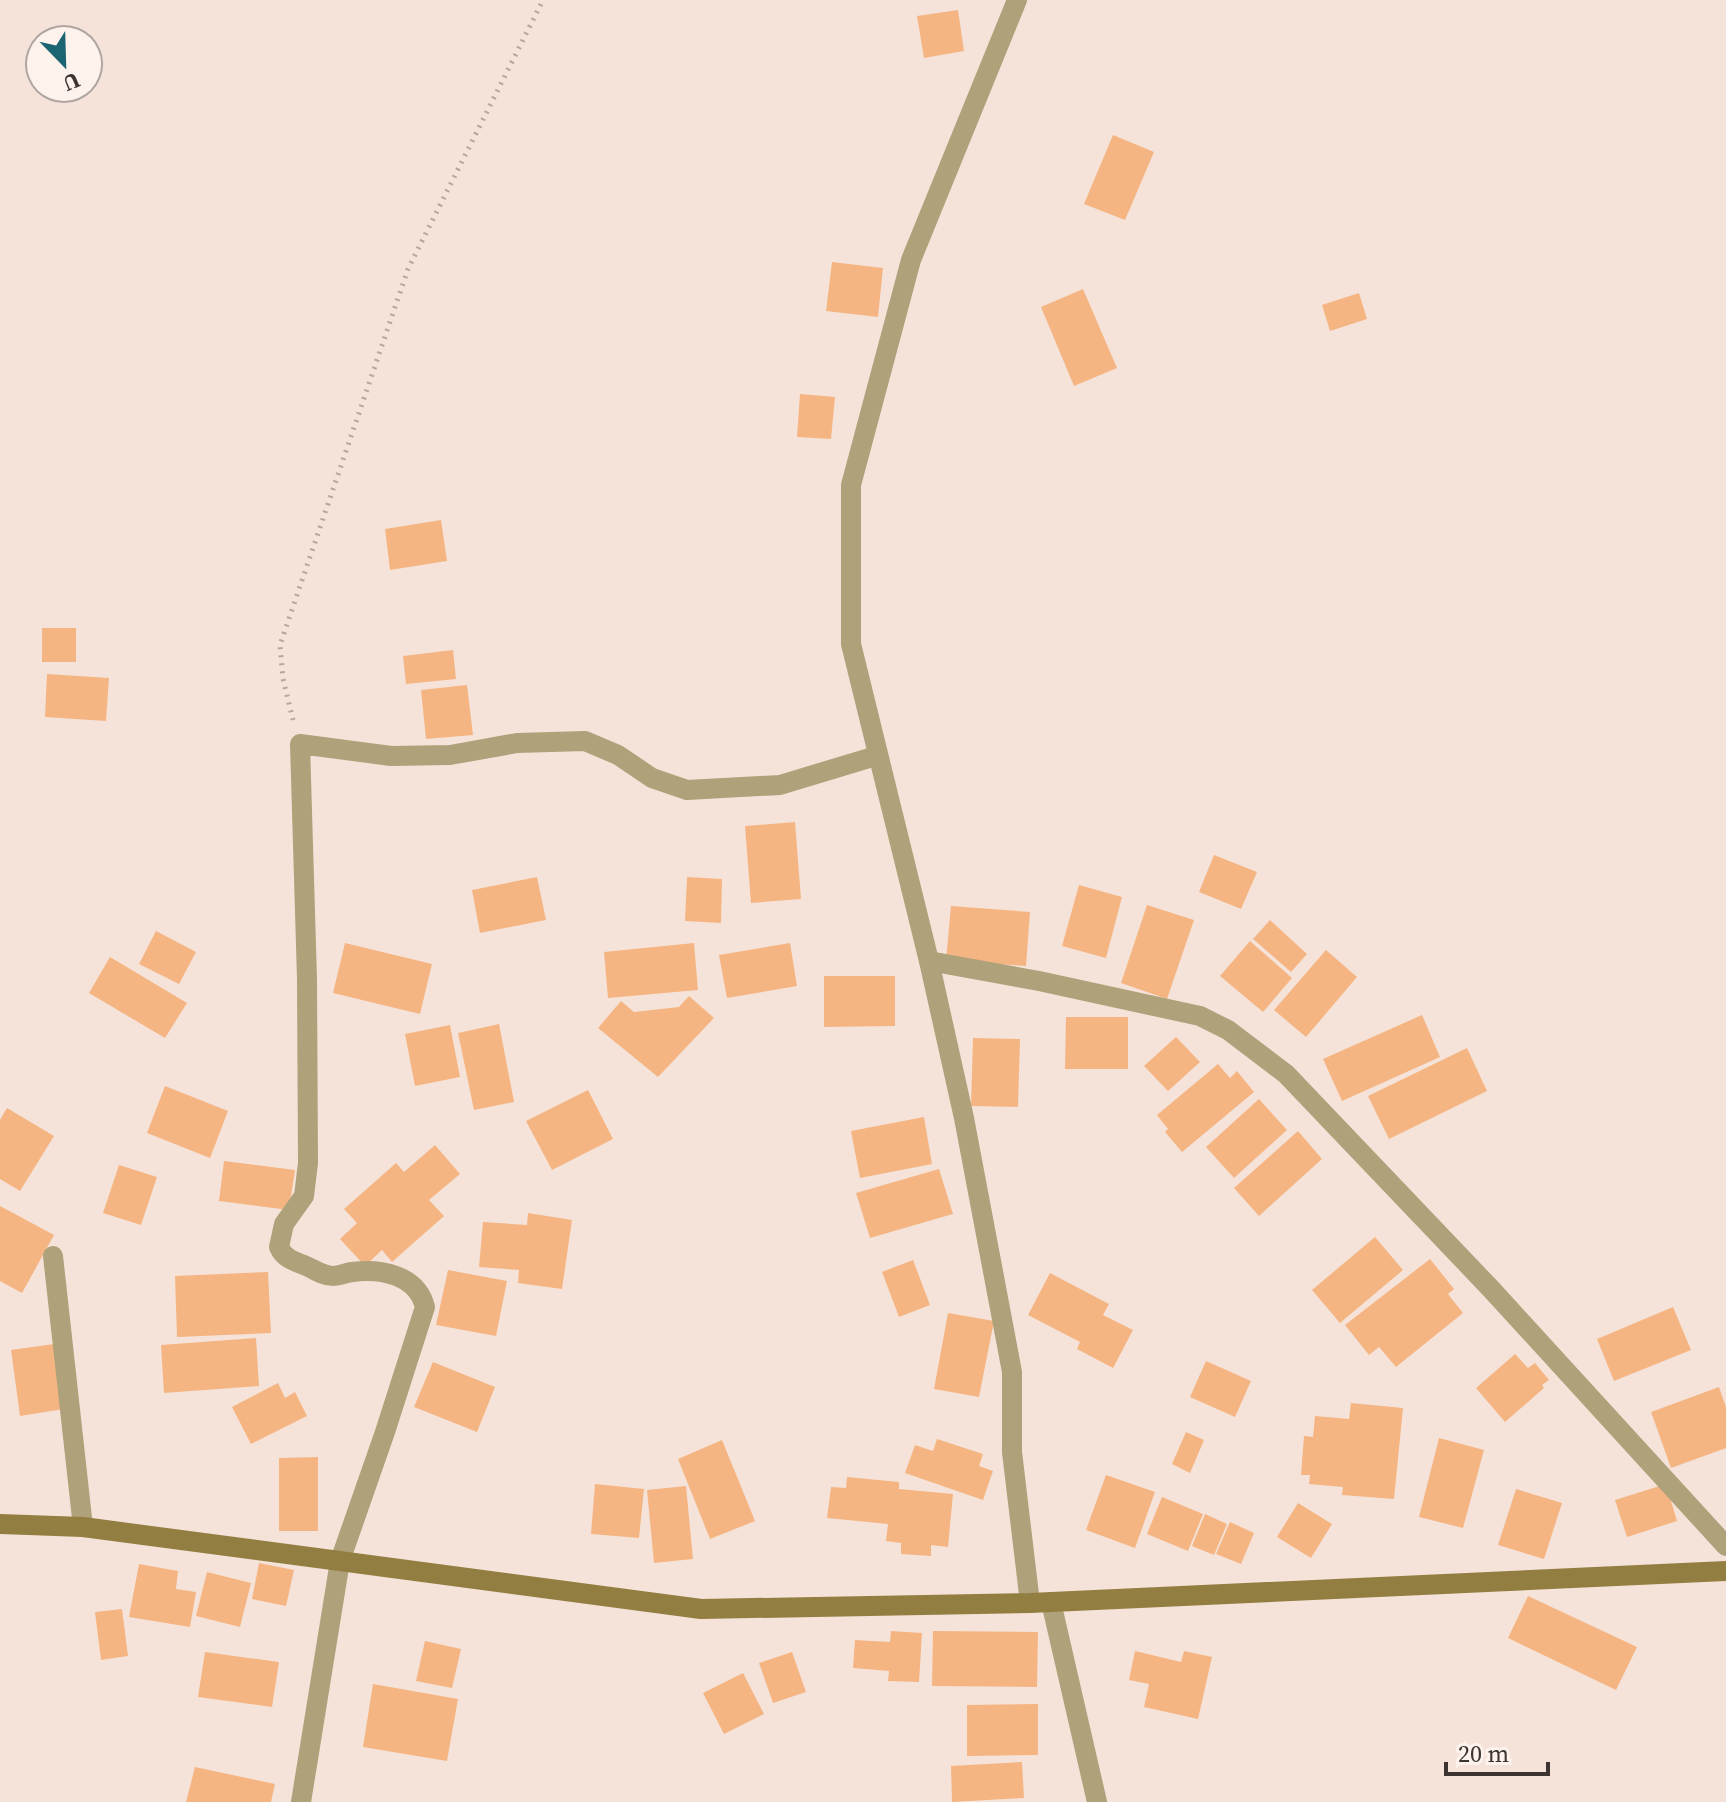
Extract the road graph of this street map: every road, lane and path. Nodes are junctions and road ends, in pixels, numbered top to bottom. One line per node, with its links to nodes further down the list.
1 (543, 0): 3 (path)
2 (1017, 0): 4 (street)
3 (300, 744): 4 (street); 10 (street)
4 (876, 756): 5 (street)
5 (929, 961): 9 (street); 13 (street)
6 (53, 1256): 8 (street)
7 (0, 1524): 8 (street)
8 (83, 1527): 10 (street)
9 (1726, 1546)
10 (340, 1561): 13 (street); 14 (street)
11 (1726, 1571): 12 (street)
12 (1051, 1602): 13 (street); 15 (street)
13 (1030, 1603)
14 (301, 1802)
15 (1097, 1802)

